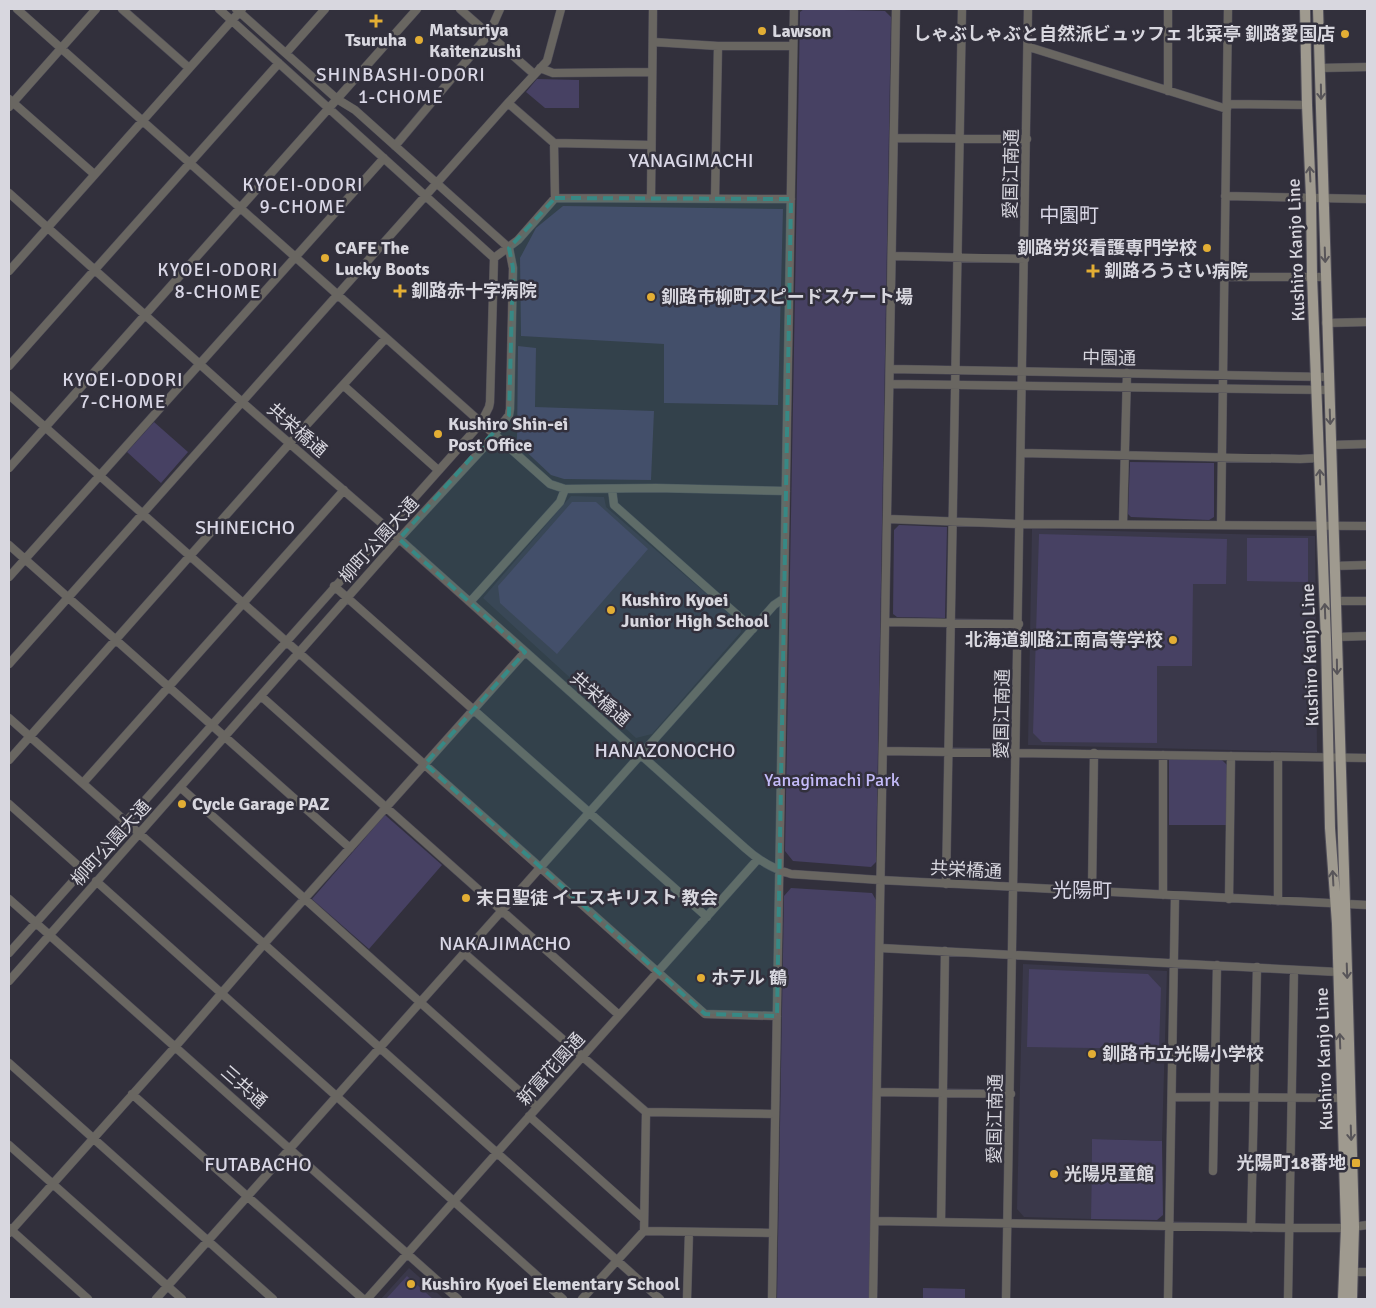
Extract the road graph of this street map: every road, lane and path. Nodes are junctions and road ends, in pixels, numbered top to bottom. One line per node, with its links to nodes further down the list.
1 (16, 9): 26 (street)
2 (96, 9): 26 (street)
3 (122, 9): 30 (street)
4 (219, 9): 20 (street)
5 (325, 9): 27 (street)
6 (417, 9): 36 (street)
7 (460, 9): 21 (street)
8 (500, 9): 21 (street)
9 (561, 9): 31 (street)
10 (653, 9): 22 (street)
11 (794, 9): 24 (street)
12 (896, 9): 43 (street)
13 (962, 9): 44 (street)
14 (1028, 9): 25 (street, 愛国江南通)
15 (1168, 9): 35 (street)
16 (1228, 9): 40 (street)
17 (1306, 9): 39 (main road, Kushiro Kanjo Line)
18 (1318, 9): 32 (main road, Kushiro Kanjo Line)
19 (239, 10): 20 (street); 27 (street)
20 (232, 20): 28 (street); 30 (street)
21 (489, 34): 34 (street); 48 (street)
22 (653, 42): 23 (street); 33 (street)
23 (718, 46): 24 (street); 60 (street)
24 (793, 46): 61 (street)
25 (1028, 47): 35 (street); 45 (street, 愛国江南通)
26 (60, 49): 37 (street); 42 (street)
27 (286, 53): 36 (street)
28 (279, 63): 41 (street); 50 (street)
29 (1367, 67): 32 (street)
30 (189, 68): 42 (street)
31 (540, 68): 33 (street); 34 (street)
32 (1320, 68): 57 (main road, Kushiro Kanjo Line, one-way to 57)
33 (652, 72): 47 (street)
34 (534, 74): 38 (street)
35 (1168, 91): 40 (street)
36 (337, 99): 41 (street); 48 (street)
37 (10, 102): 51 (street)
38 (508, 102): 46 (street); 52 (street)
39 (1307, 105): 40 (street); 56 (main road, Kushiro Kanjo Line, one-way to 39)
40 (1227, 107): 55 (street)
41 (329, 108): 49 (street); 63 (street)
42 (142, 120): 50 (street); 51 (street)
43 (894, 138): 44 (street); 66 (street)
44 (958, 139): 45 (street); 68 (street)
45 (1027, 140): 70 (street, 愛国江南通)
46 (554, 143): 47 (street); 58 (street)
47 (651, 145): 59 (street)
48 (395, 146): 52 (street)
49 (384, 158): 54 (street); 67 (street)
50 (190, 163): 63 (street); 71 (street)
51 (94, 174): 64 (street)
52 (437, 182): 54 (street); 65 (street)
53 (9, 193): 64 (street, 共栄橋通)
54 (426, 196): 69 (street); 76 (street)
55 (1225, 196): 56 (street); 74 (street)
56 (1311, 197): 57 (street); 73 (main road, Kushiro Kanjo Line)
57 (1323, 197): 62 (street); 75 (main road, Kushiro Kanjo Line, one-way to 75)
58 (556, 198): 59 (street); 65 (street)
59 (651, 198): 60 (street)
60 (715, 199): 61 (street)
61 (791, 199): 116 (street)
62 (1367, 199)
63 (240, 208): 67 (street); 77 (street)
64 (47, 227): 71 (street, 共栄橋通); 72 (street)
65 (510, 248): 69 (street); 102 (street, 柳町公園大通)
66 (892, 256): 68 (street); 83 (street)
67 (295, 257): 76 (street); 81 (street)
68 (956, 257): 70 (street); 84 (street)
69 (494, 258): 100 (street, 柳町公園大通)
70 (1025, 259): 85 (street, 愛国江南通)
71 (95, 270): 77 (street, 共栄橋通); 82 (street)
72 (9, 271)
73 (1312, 276): 74 (street); 75 (street); 88 (main road, Kushiro Kanjo Line)
74 (1224, 277): 87 (street)
75 (1325, 278): 79 (main road, Kushiro Kanjo Line)
76 (337, 294): 80 (street); 99 (street)
77 (145, 314): 81 (street, 共栄橋通); 101 (street)
78 (1367, 322): 79 (street)
79 (1326, 323): 89 (main road, Kushiro Kanjo Line)
80 (386, 338): 91 (street); 100 (street)
81 (200, 363): 99 (street, 共栄橋通); 112 (street)
82 (9, 366)
83 (890, 369): 84 (street, 中園通); 90 (street)
84 (956, 370): 85 (street, 中園通); 92 (street)
85 (1023, 371): 86 (street, 中園通); 93 (street, 愛国江南通)
86 (1127, 373): 87 (street, 中園通); 94 (street)
87 (1223, 375): 88 (street, 中園通); 95 (street)
88 (1316, 377): 89 (street, 中園通); 96 (main road, Kushiro Kanjo Line)
89 (1328, 377): 97 (main road, Kushiro Kanjo Line)
90 (890, 384): 92 (street, 中園通); 118 (street)
91 (343, 385): 103 (street); 111 (street)
92 (956, 385): 93 (street, 中園通); 119 (street)
93 (1022, 386): 94 (street, 中園通); 106 (street, 愛国江南通)
94 (1127, 387): 95 (street, 中園通); 107 (street)
95 (1223, 389): 96 (street, 中園通); 108 (street)
96 (1317, 390): 97 (street, 中園通); 109 (main road, Kushiro Kanjo Line)
97 (1329, 390): 105 (main road, Kushiro Kanjo Line, one-way to 105)
98 (9, 395): 101 (street)
99 (242, 402): 103 (street, 共栄橋通); 117 (street)
100 (481, 423): 102 (street); 111 (street, 柳町公園大通)
101 (44, 427): 110 (street); 112 (street)
102 (494, 434): 113 (street); 127 (street, 柳町公園大通)
103 (290, 443): 115 (street, 共栄橋通); 129 (street)
104 (1367, 444): 105 (street)
105 (1331, 445): 124 (main road, Kushiro Kanjo Line)
106 (1021, 453): 107 (street); 120 (street, 愛国江南通)
107 (1125, 456): 108 (street); 121 (street)
108 (1222, 457): 109 (street); 122 (street)
109 (1319, 458): 123 (main road, Kushiro Kanjo Line, one-way to 109)
110 (9, 468)
111 (438, 470): 126 (street, 柳町公園大通)
112 (100, 476): 117 (street); 130 (street)
113 (565, 489): 114 (street); 139 (street)
114 (612, 489): 116 (street); 145 (street)
115 (344, 490): 126 (street, 共栄橋通); 141 (street)
116 (786, 491): 137 (street)
117 (142, 514): 129 (street); 135 (street)
118 (888, 519): 119 (street); 142 (street)
119 (952, 521): 120 (street); 143 (street)
120 (1020, 524): 121 (street); 144 (street, 愛国江南通)
121 (1123, 524): 122 (street)
122 (1221, 525): 123 (street)
123 (1321, 526): 124 (street); 168 (main road, Kushiro Kanjo Line, one-way to 123)
124 (1333, 526): 125 (street); 131 (main road, Kushiro Kanjo Line)
125 (1367, 526)
126 (387, 528): 127 (street, 共栄橋通); 134 (street, 柳町公園大通)
127 (399, 539): 136 (street, 柳町公園大通); 139 (street, 共栄橋通)
128 (9, 545): 130 (street)
129 (191, 556): 141 (street); 148 (street)
130 (24, 559): 133 (street); 135 (street)
131 (1334, 566): 132 (street); 140 (main road, Kushiro Kanjo Line)
132 (1367, 566)
133 (9, 578)
134 (334, 586): 136 (street); 149 (street, 柳町公園大通)
135 (67, 598): 148 (street); 152 (street)
136 (347, 598): 151 (street, 柳町公園大通); 155 (street)
137 (783, 599): 145 (street); 183 (street)
138 (1367, 601): 140 (street)
139 (470, 602): 150 (street, 共栄橋通)
140 (1335, 602): 147 (main road, Kushiro Kanjo Line)
141 (243, 603): 149 (street); 153 (street)
142 (886, 622): 143 (street); 160 (street)
143 (951, 623): 144 (street); 161 (street)
144 (1019, 624): 162 (street, 愛国江南通)
145 (753, 629): 164 (street)
146 (1367, 636): 147 (street)
147 (1337, 637): 168 (main road, Kushiro Kanjo Line, one-way to 168)
148 (116, 640): 153 (street); 158 (street)
149 (286, 641): 151 (street); 157 (street, 柳町公園大通)
150 (525, 652): 155 (street); 164 (street, 共栄橋通)
151 (299, 653): 154 (street, 柳町公園大通); 171 (street)
152 (9, 664)
153 (170, 687): 157 (street); 172 (street)
154 (261, 696): 159 (street, 柳町公園大通); 175 (street)
155 (474, 709): 171 (street); 176 (street)
156 (9, 718): 158 (street)
157 (212, 724): 159 (street); 177 (street, 柳町公園大通)
158 (30, 736): 170 (street); 172 (street)
159 (225, 737): 173 (street, 柳町公園大通); 179 (street)
160 (883, 751): 161 (street); 184 (street)
161 (949, 751): 162 (street); 186 (street)
162 (1017, 753): 163 (street); 187 (street, 愛国江南通)
163 (1094, 754): 165 (street); 188 (street)
164 (641, 755): 176 (street); 180 (street, 共栄橋通)
165 (1163, 755): 166 (street); 189 (street)
166 (1231, 756): 167 (street); 193 (street)
167 (1278, 757): 168 (street); 194 (street)
168 (1334, 757): 169 (street); 195 (main road, Kushiro Kanjo Line)
169 (1367, 758)
170 (9, 760)
171 (425, 764): 175 (street); 181 (street)
172 (83, 783): 177 (street)
173 (180, 787): 178 (street, 柳町公園大通); 191 (street)
174 (9, 804): 182 (street)
175 (386, 807): 179 (street); 197 (street)
176 (590, 812): 181 (street); 198 (street)
177 (126, 822): 178 (street); 182 (street, 柳町公園大通)
178 (140, 833): 185 (street, 柳町公園大通); 201 (street)
179 (350, 848): 191 (street)
180 (758, 859): 183 (street, 共栄橋通); 198 (street, 新富花園通)
181 (540, 868): 197 (street); 211 (street)
182 (83, 870): 199 (street, 柳町公園大通)
183 (778, 870): 184 (street, 共栄橋通); 217 (street)
184 (880, 880): 186 (street, 共栄橋通); 202 (street)
185 (96, 881): 200 (street, 柳町公園大通); 214 (street)
186 (946, 884): 187 (street, 共栄橋通)
187 (1014, 887): 188 (street, 共栄橋通); 206 (street, 愛国江南通)
188 (1092, 891): 189 (street, 共栄橋通)
189 (1163, 895): 190 (street, 共栄橋通)
190 (1175, 896): 193 (street, 共栄橋通); 207 (street)
191 (305, 898): 201 (street); 215 (street)
192 (9, 899): 199 (street, 三共通)
193 (1229, 899): 194 (street, 共栄橋通)
194 (1278, 901): 195 (street, 共栄橋通)
195 (1340, 904): 196 (street, 共栄橋通); 212 (main road, Kushiro Kanjo Line); 230 (main road, Kushiro Kanjo Line, one-way to 230)
196 (1367, 905)
197 (502, 910): 205 (street); 216 (street)
198 (707, 917): 211 (street, 新富花園通)
199 (36, 923): 200 (street, 三共通); 204 (street, 柳町公園大通)
200 (49, 935): 213 (street, 柳町公園大通); 218 (street, 三共通)
201 (264, 944): 214 (street); 219 (street)
202 (880, 948): 203 (street); 222 (street)
203 (945, 951): 206 (street); 223 (street)
204 (9, 953)
205 (464, 953): 215 (street); 220 (street)
206 (1013, 955): 207 (street); 225 (street, 愛国江南通)
207 (1174, 963): 208 (street); 227 (street)
208 (1217, 965): 209 (street); 228 (street)
209 (1257, 967): 210 (street); 229 (street)
210 (1294, 970): 212 (street); 231 (street)
211 (658, 972): 216 (street, 新富花園通); 217 (street)
212 (1338, 972): 230 (main road, Kushiro Kanjo Line, one-way to 212)
213 (9, 980)
214 (221, 993): 218 (street); 226 (street)
215 (421, 1002): 219 (street); 232 (street)
216 (619, 1015): 220 (street, 新富花園通)
217 (776, 1016): 234 (street)
218 (175, 1047): 224 (street); 238 (street, 三共通)
219 (380, 1048): 226 (street); 239 (street)
220 (583, 1056): 232 (street, 新富花園通); 233 (street)
221 (9, 1063): 236 (street)
222 (878, 1092): 223 (street); 245 (street)
223 (944, 1093): 225 (street); 246 (street)
224 (132, 1094): 236 (street); 242 (street)
225 (1010, 1094): 247 (street, 愛国江南通)
226 (336, 1096): 238 (street); 243 (street)
227 (1172, 1097): 228 (street); 249 (street)
228 (1215, 1098): 229 (street); 240 (street)
229 (1254, 1098): 231 (street); 250 (street)
230 (1346, 1098): 231 (street); 252 (main road, Kushiro Kanjo Line)
231 (1291, 1099): 251 (street)
232 (537, 1107): 235 (street, 新富花園通)
233 (646, 1112): 234 (street); 244 (street)
234 (775, 1114): 256 (street)
235 (529, 1116): 239 (street, 新富花園通); 244 (street)
236 (92, 1138): 241 (street); 257 (street)
237 (9, 1144): 241 (street)
238 (290, 1148): 242 (street); 258 (street, 三共通)
239 (497, 1152): 243 (street, 新富花園通); 259 (street)
240 (1213, 1171)
241 (52, 1184): 253 (street); 262 (street)
242 (247, 1197): 257 (street); 267 (street)
243 (453, 1202): 258 (street, 新富花園通); 270 (street)
244 (644, 1219): 254 (street)
245 (874, 1221): 246 (street); 275 (street)
246 (941, 1222): 247 (street)
247 (1007, 1223): 249 (street); 276 (street, 愛国江南通)
248 (1367, 1225): 252 (street)
249 (1169, 1226): 250 (street); 277 (street)
250 (1251, 1228): 251 (street)
251 (1288, 1228): 252 (street); 278 (street)
252 (1350, 1228): 260 (main road, Kushiro Kanjo Line); 279 (main road, Kushiro Kanjo Line)
253 (10, 1230): 263 (street)
254 (644, 1231): 255 (street); 259 (street)
255 (689, 1232): 256 (street); 273 (street)
256 (773, 1233): 274 (street)
257 (209, 1241): 262 (street); 266 (street)
258 (407, 1254): 268 (street, 新富花園通); 269 (street, 三共通)
259 (617, 1260): 271 (street); 272 (street)
260 (1354, 1272): 261 (street); 280 (main road, Kushiro Kanjo Line)
261 (1367, 1272)
262 (168, 1287): 264 (street); 265 (street)
263 (88, 1299)
264 (156, 1299)
265 (182, 1299)
266 (273, 1299)
267 (363, 1299)
268 (366, 1299)
269 (458, 1299)
270 (562, 1299)
271 (582, 1299)
272 (660, 1299)
273 (687, 1299)
274 (772, 1299)
275 (874, 1299)
276 (1006, 1299)
277 (1168, 1299)
278 (1288, 1299)
279 (1343, 1299)
280 (1352, 1299)

